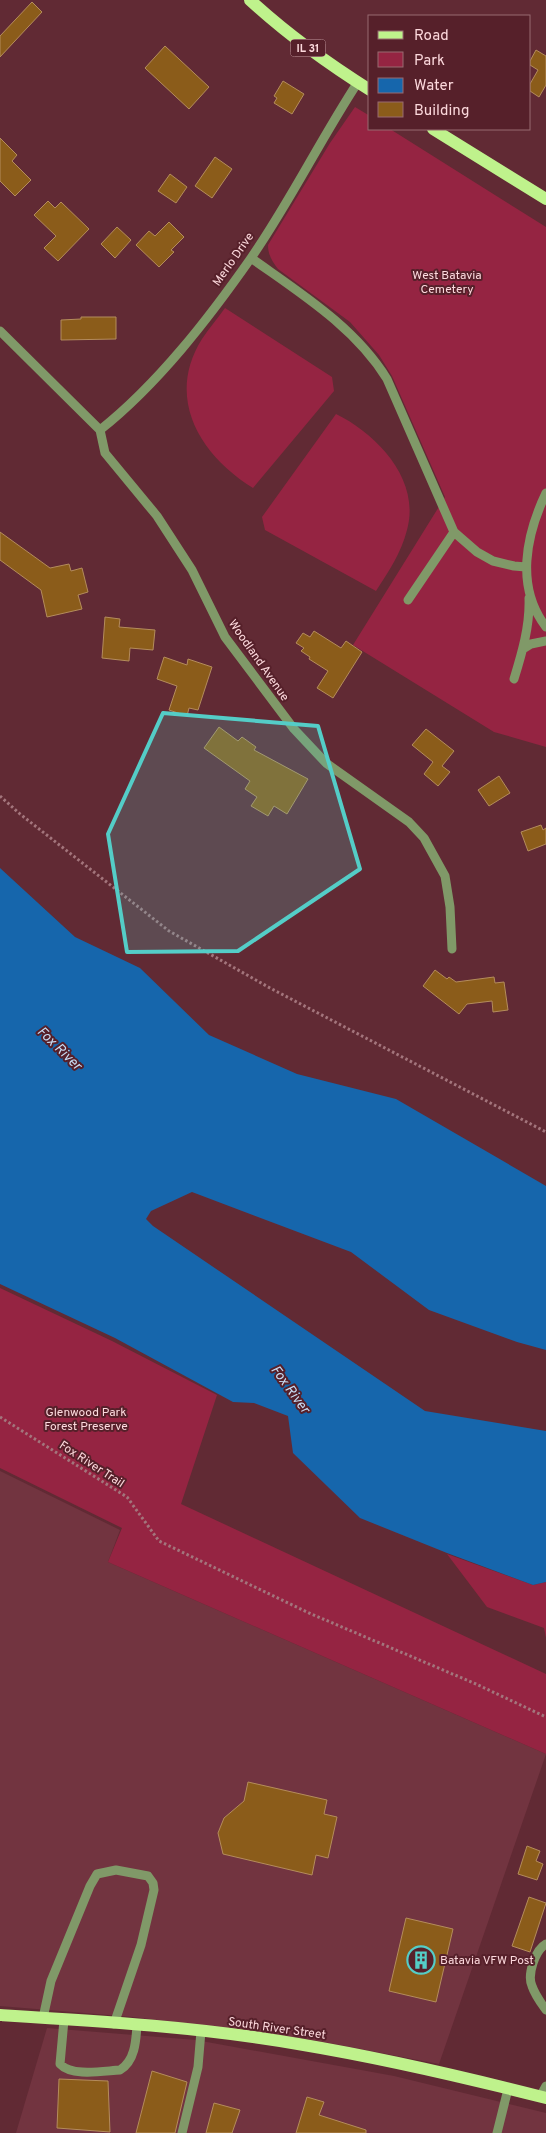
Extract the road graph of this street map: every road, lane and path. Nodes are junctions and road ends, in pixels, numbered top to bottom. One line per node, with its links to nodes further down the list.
1 (250, 0): 2 (main road, IL 31)
2 (358, 82): 3 (main road, IL 31); 6 (street, Merlo Drive)
3 (368, 89)
4 (435, 130): 5 (main road)
5 (546, 199)
6 (251, 258): 8 (street, Merlo Drive); 10 (street)
7 (0, 331): 8 (street)
8 (100, 430): 19 (street, Woodland Avenue)
9 (546, 493): 11 (street)
10 (454, 532): 11 (street); 13 (street)
11 (526, 567): 12 (street)
12 (529, 590): 14 (street); 16 (street)
13 (408, 600)
14 (546, 627)
15 (546, 641): 16 (street)
16 (523, 649): 17 (street)
17 (514, 679)
18 (0, 796): 20 (path)
19 (452, 949)
20 (546, 1132)
21 (0, 1417): 22 (path, Fox River Trail)
22 (546, 1717)
23 (546, 1944): 24 (street)
24 (546, 2010)
25 (0, 2015): 26 (main road, South River Street)
26 (43, 2018): 27 (main road, South River Street); 28 (street)
27 (64, 2020): 28 (main road, South River Street); 29 (street)
28 (114, 2024): 29 (main road, South River Street)
29 (137, 2025): 30 (main road, South River Street)
30 (201, 2031): 31 (main road, South River Street); 33 (street)
31 (508, 2089): 32 (main road, South River Street); 34 (street)
32 (544, 2094)
33 (182, 2133)
34 (497, 2133)

